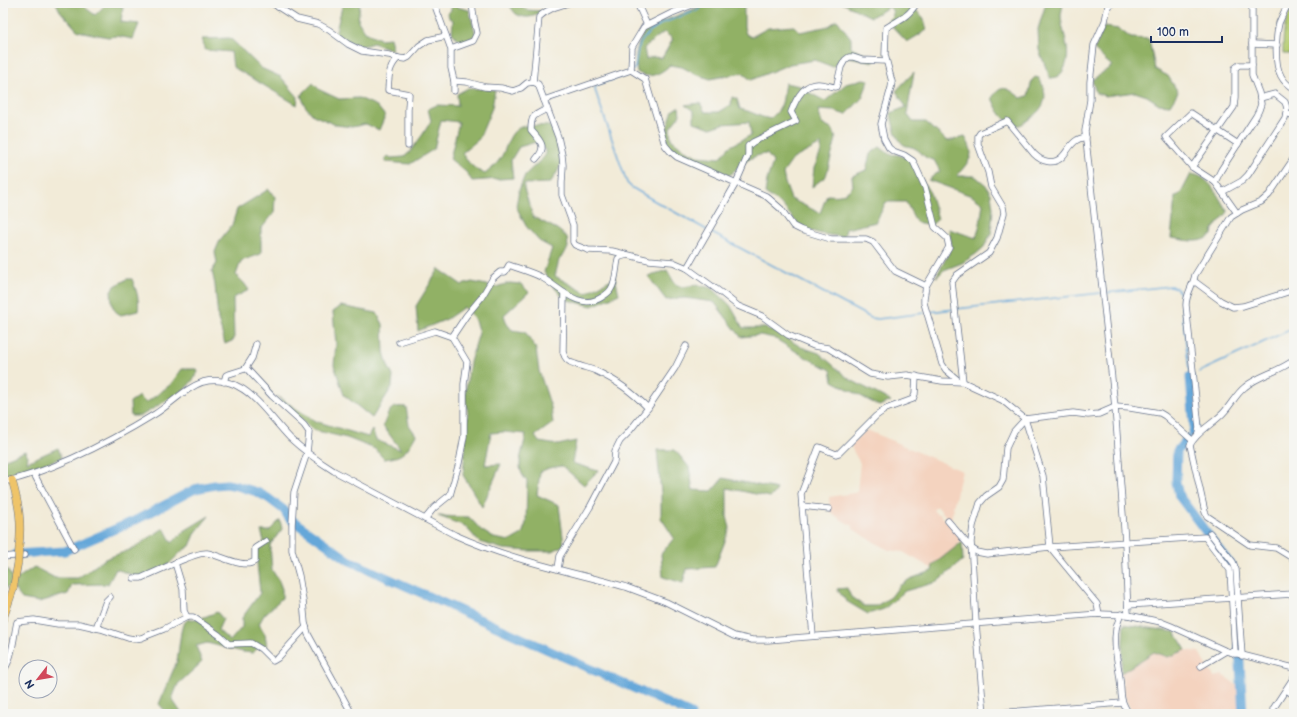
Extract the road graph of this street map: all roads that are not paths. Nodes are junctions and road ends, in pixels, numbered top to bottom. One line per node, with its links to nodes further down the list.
1 (272, 3): 11 (street)
2 (434, 3): 14 (street)
3 (472, 3): 17 (street)
4 (568, 3): 12 (street)
5 (637, 3): 13 (street)
6 (697, 3): 13 (street)
7 (917, 3): 19 (street)
8 (1112, 3): 32 (street)
9 (1252, 3): 15 (street)
10 (1289, 3): 16 (street)
11 (280, 5): 18 (street)
12 (555, 5): 23 (street)
13 (646, 26): 21 (street)
14 (446, 36): 17 (street); 18 (street)
15 (1252, 44): 16 (street); 20 (street)
16 (1277, 45): 24 (street)
17 (450, 49): 22 (street)
18 (398, 58): 34 (street)
19 (886, 61): 39 (street); 45 (street)
20 (1252, 65): 26 (street); 31 (street)
21 (632, 71): 27 (street); 39 (street)
22 (454, 81): 23 (street); 25 (street)
23 (533, 82): 27 (street)
24 (1294, 89)
25 (454, 91)
26 (1260, 98): 29 (street); 33 (street)
27 (544, 100): 28 (street)
28 (547, 109): 36 (street); 42 (street)
29 (1286, 113): 30 (street); 40 (street)
30 (1294, 116)
31 (1217, 130): 33 (street); 37 (street); 37 (street)
32 (1086, 137): 55 (street); 58 (street)
33 (1238, 144): 38 (street)
34 (408, 146)
35 (1294, 158): 41 (street)
36 (536, 159)
37 (1192, 167): 38 (street)
38 (1215, 182): 40 (street)
39 (736, 183): 43 (street); 45 (street)
40 (1222, 192): 41 (street)
41 (1236, 214): 44 (street)
42 (629, 255): 43 (street); 47 (street)
43 (687, 268): 54 (street)
44 (1194, 281): 46 (street); 60 (street)
45 (926, 286): 55 (street)
46 (1294, 290)
47 (564, 293): 48 (street); 57 (street)
48 (452, 337): 49 (street); 68 (street)
49 (399, 342)
50 (256, 344): 53 (street)
51 (686, 346): 57 (street)
52 (1294, 360): 60 (street)
53 (246, 368): 56 (street); 62 (street)
54 (916, 376): 55 (street); 66 (street)
55 (961, 381): 59 (street)
56 (224, 382): 62 (street); 63 (street)
57 (648, 408): 81 (street)
58 (1115, 408): 59 (street); 61 (street); 73 (street)
59 (1025, 419): 75 (street); 76 (street)
60 (1198, 434): 61 (street)
61 (1192, 440): 70 (street)
62 (307, 453): 68 (street); 93 (street)
63 (34, 474): 64 (street); 74 (street)
64 (12, 480): 65 (street); 91 (main road, bridge)
65 (3, 482)
66 (802, 506): 67 (street); 95 (street)
67 (829, 509)
68 (425, 519): 81 (street)
69 (948, 521): 76 (street)
70 (1220, 525): 71 (street); 79 (street)
71 (1208, 535): 73 (street); 85 (street)
72 (266, 541): 80 (street)
73 (1125, 542): 75 (street); 86 (street)
74 (73, 547)
75 (1050, 547): 76 (street); 87 (street)
76 (971, 548): 92 (street)
77 (25, 555): 78 (street)
78 (3, 556)
79 (1294, 559)
80 (175, 563): 82 (street); 90 (street)
81 (558, 570): 95 (street)
82 (134, 578)
83 (1294, 593): 85 (street)
84 (110, 597): 94 (street)
85 (1235, 598): 86 (street); 97 (street)
86 (1128, 605): 89 (street)
87 (1099, 614): 88 (street); 92 (street)
88 (1121, 614): 89 (street); 104 (street)
89 (1128, 615): 96 (street)
90 (187, 617): 93 (street); 94 (street)
91 (3, 619)
92 (976, 623): 95 (street); 106 (street)
93 (306, 627): 105 (street)
94 (96, 628): 100 (street)
95 (813, 636)
96 (1226, 651): 97 (street); 98 (street)
97 (1239, 655): 99 (street)
98 (1201, 666)
99 (1294, 668)
100 (3, 670)
101 (1294, 677): 102 (street)
102 (1286, 690): 103 (street); 108 (street)
103 (1294, 695)
104 (1122, 703): 106 (street); 107 (street)
105 (352, 714)
106 (984, 714)
107 (1129, 714)
108 (1277, 714)

